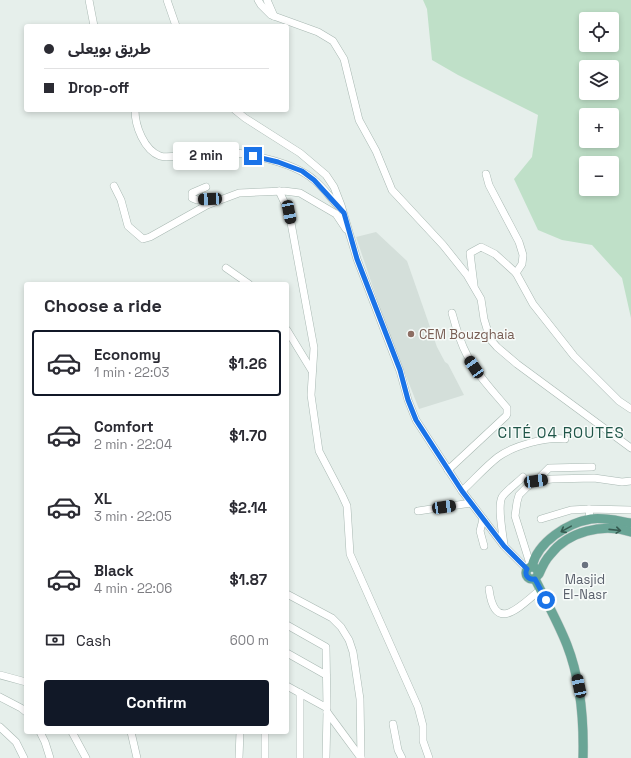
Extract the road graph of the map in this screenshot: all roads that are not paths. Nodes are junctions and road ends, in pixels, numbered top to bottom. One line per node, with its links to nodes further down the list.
1 (89, 0): 6 (street)
2 (167, 0): 7 (street)
3 (258, 0): 5 (street)
4 (266, 0): 5 (street)
5 (274, 16): 20 (street)
6 (94, 24)
7 (175, 24)
8 (134, 112): 15 (street)
9 (238, 112): 15 (street)
10 (486, 174): 18 (street)
11 (114, 186): 14 (street)
12 (206, 187): 14 (street)
13 (279, 191): 14 (street); 16 (street); 23 (street)
14 (224, 199)
15 (344, 213): 16 (street)
16 (350, 236): 28 (street)
17 (226, 268): 19 (street)
18 (516, 273): 20 (street); 24 (street)
19 (246, 282)
20 (474, 288): 26 (street)
21 (452, 313): 28 (street)
22 (289, 333): 23 (street)
23 (312, 371): 78 (street)
24 (631, 409)
25 (565, 439): 32 (street)
26 (631, 448)
27 (592, 467): 30 (street)
28 (448, 470): 32 (street)
29 (523, 477): 40 (street)
30 (536, 481): 31 (street); 46 (street)
31 (631, 481)
32 (462, 491): 33 (street)
33 (471, 503): 35 (street); 37 (street)
34 (589, 509): 36 (street); 38 (street); 39 (street)
35 (418, 510)
36 (631, 510)
37 (483, 519): 42 (street); 44 (street)
38 (541, 519)
39 (590, 519): 41 (main road); 46 (main road, one-way to 46)
40 (501, 522): 42 (street); 45 (street)
41 (631, 523)
42 (491, 530): 45 (street)
43 (631, 532): 47 (main road, one-way to 43)
44 (484, 546)
45 (504, 546): 46 (street)
46 (530, 567): 47 (main road)
47 (537, 576): 49 (main road)
48 (489, 589): 49 (street)
49 (540, 590): 79 (main road)
50 (289, 595): 76 (street)
51 (289, 626): 54 (street)
52 (289, 654): 54 (street)
53 (0, 675): 55 (street)
54 (326, 675): 60 (street)
55 (24, 681)
56 (289, 687): 57 (street)
57 (300, 693): 60 (street); 74 (street)
58 (0, 697): 59 (street)
59 (24, 710)
60 (327, 710): 75 (street); 76 (street)
61 (393, 724): 77 (street)
62 (0, 727): 68 (street)
63 (41, 734): 69 (street)
64 (73, 734): 70 (street)
65 (131, 734): 71 (street)
66 (240, 734): 72 (street)
67 (265, 734): 73 (street)
68 (24, 758)
69 (50, 758)
70 (86, 758)
71 (137, 758)
72 (240, 758)
73 (265, 758)
74 (300, 758)
75 (326, 758)
76 (361, 758)
77 (402, 758)
78 (429, 758)
79 (583, 758)

